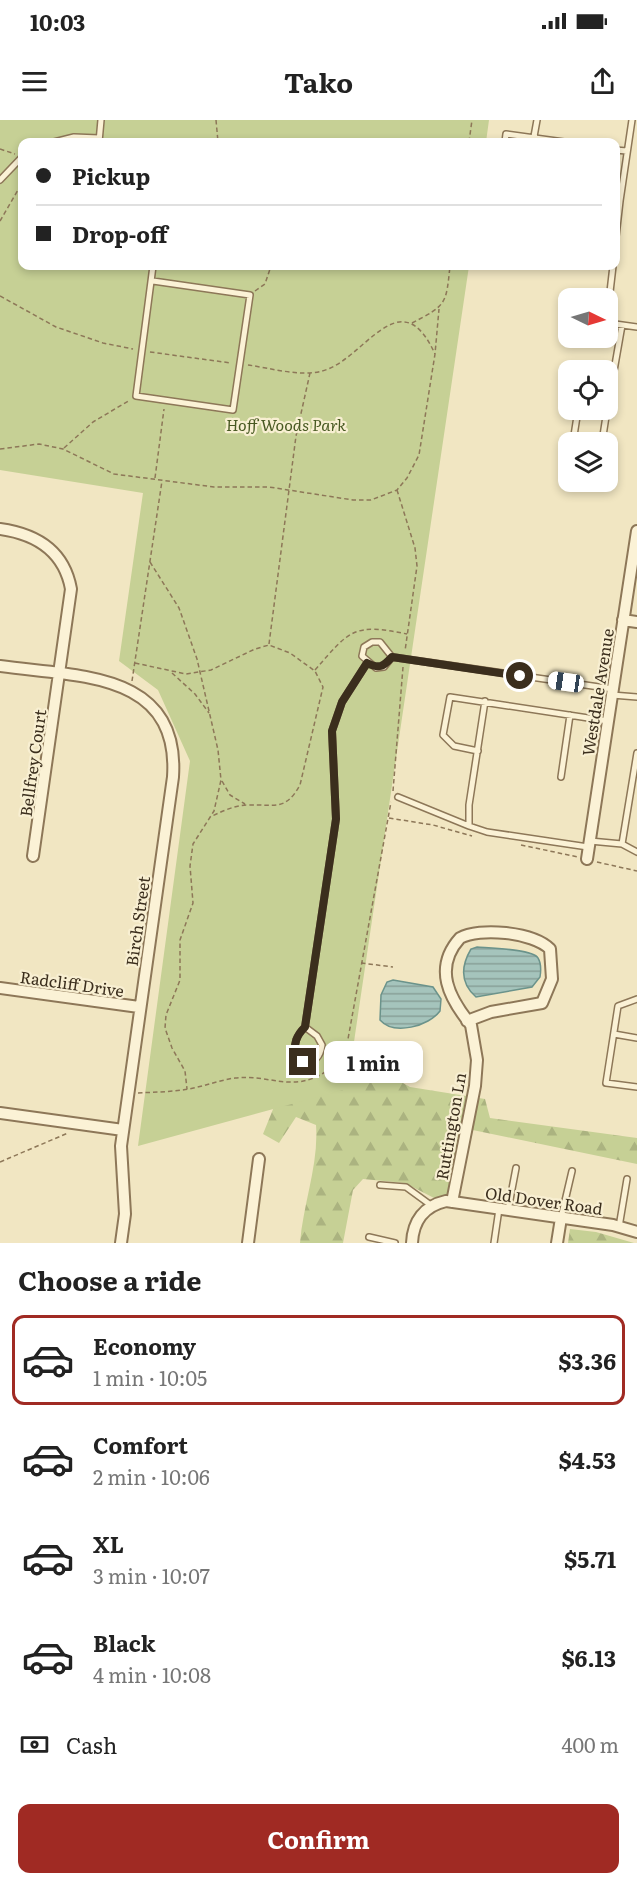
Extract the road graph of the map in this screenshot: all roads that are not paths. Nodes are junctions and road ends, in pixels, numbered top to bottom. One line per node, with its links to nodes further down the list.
1 (101, 120): 4 (lane)
2 (537, 120): 7 (lane)
3 (632, 120): 9 (lane)
4 (99, 138)
5 (506, 138): 6 (lane)
6 (525, 138)
7 (534, 138)
8 (620, 150): 9 (lane)
9 (627, 151): 12 (lane)
10 (18, 161): 13 (lane)
11 (620, 177): 12 (lane)
12 (624, 177): 14 (lane)
13 (0, 180)
14 (620, 193)
15 (153, 270): 17 (lane)
16 (613, 270): 18 (lane)
17 (153, 281): 17 (lane)
18 (610, 288)
19 (618, 324): 20 (lane)
20 (622, 325): 21 (lane); 22 (lane)
21 (637, 327)
22 (615, 360)
23 (0, 529): 30 (street, Bellfrey Court)
24 (637, 531): 25 (street, Westdale Avenue)
25 (623, 620): 26 (street); 31 (street, Westdale Avenue)
26 (637, 622)
27 (392, 657): 28 (lane); 28 (lane); 31 (lane)
28 (367, 663): 49 (lane)
29 (0, 666): 30 (street, Birch Street)
30 (60, 674): 44 (street, Bellfrey Court); 47 (street, Birch Street)
31 (612, 692): 32 (lane); 35 (street, Westdale Avenue)
32 (636, 699)
33 (485, 701): 34 (lane); 36 (lane); 36 (lane)
34 (570, 715): 35 (lane); 38 (lane)
35 (608, 721): 42 (street, Westdale Avenue)
36 (478, 751): 40 (lane)
37 (637, 753): 41 (lane)
38 (561, 777)
39 (398, 797): 40 (lane)
40 (469, 826): 42 (lane)
41 (622, 844): 42 (lane); 43 (lane)
42 (589, 849)
43 (637, 852)
44 (33, 856)
45 (0, 988): 47 (street, Radcliff Drive)
46 (637, 999): 50 (lane)
47 (139, 1007): 54 (street, Birch Street)
48 (467, 1021): 48 (street, Ruttington Ln); 60 (street, Ruttington Ln)
49 (305, 1027): 49 (lane)
50 (614, 1035): 51 (lane); 52 (lane)
51 (637, 1038)
52 (637, 1087)
53 (0, 1113): 54 (street)
54 (123, 1130): 67 (street, Birch Street)
55 (259, 1159): 68 (street)
56 (516, 1168): 62 (lane)
57 (572, 1171): 63 (lane)
58 (627, 1179): 64 (lane)
59 (380, 1185): 61 (lane)
60 (449, 1202): 61 (street); 62 (street, Old Dover Road)
61 (432, 1206): 70 (street)
62 (503, 1210): 63 (street, Old Dover Road); 71 (lane)
63 (561, 1218): 64 (street, Old Dover Road); 72 (street)
64 (619, 1227): 65 (street, Old Dover Road)
65 (637, 1232)
66 (369, 1236): 69 (lane)
67 (121, 1243)
68 (248, 1243)
69 (395, 1243)
70 (412, 1243)
71 (494, 1243)
72 (557, 1243)

